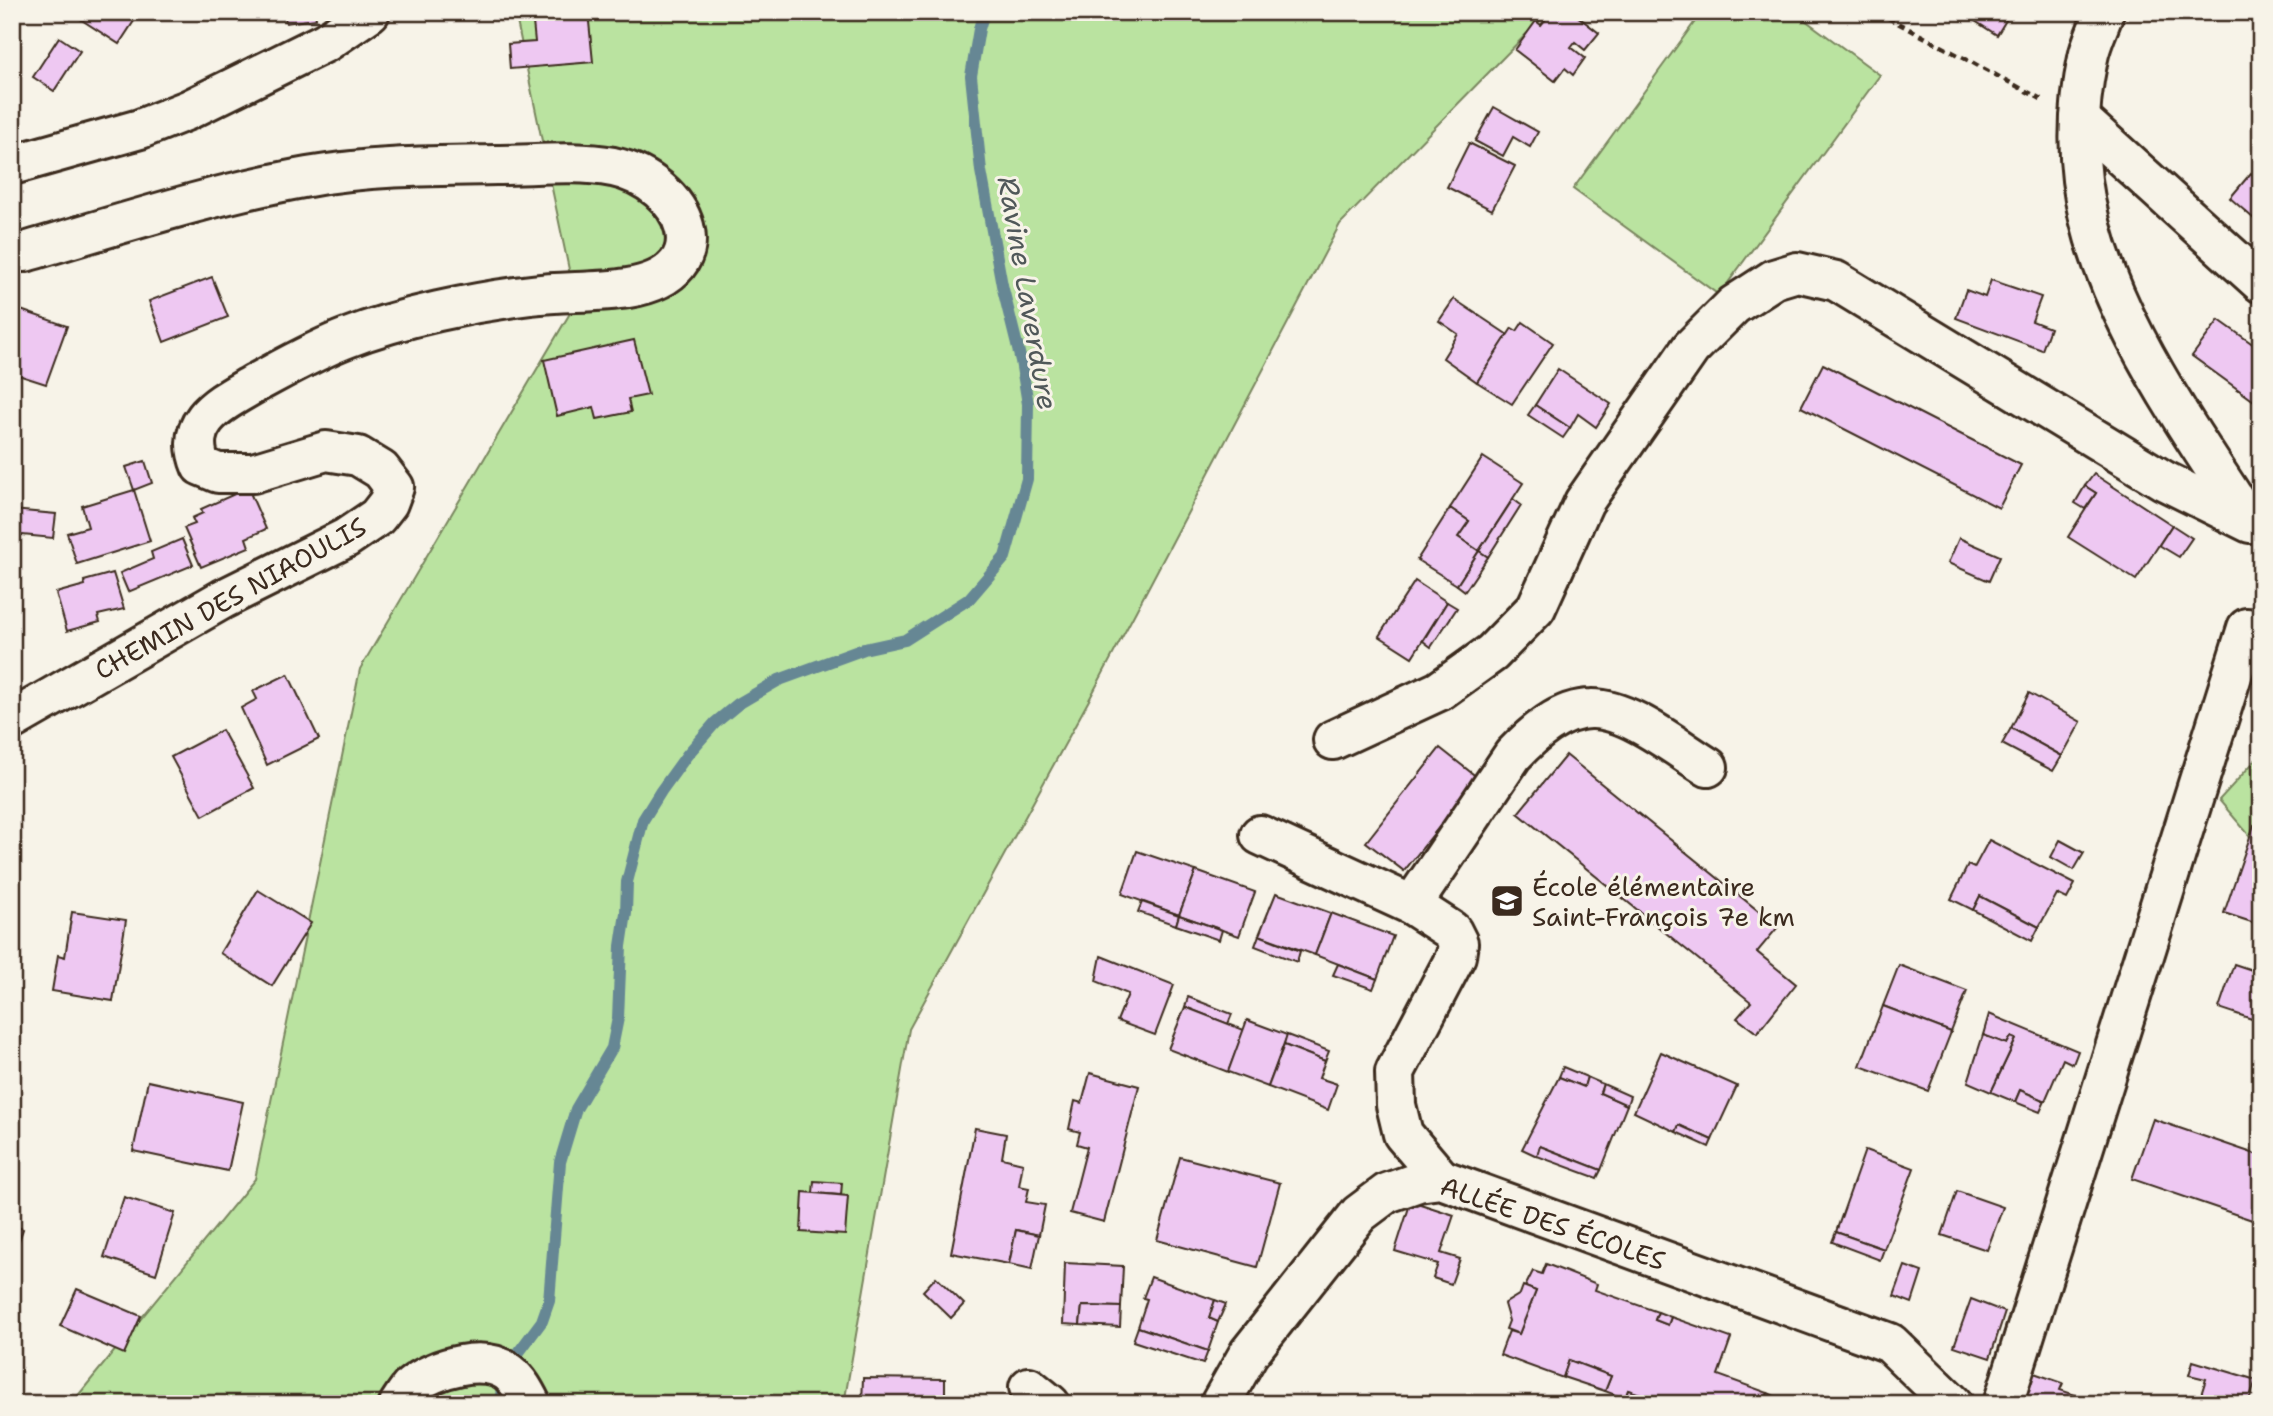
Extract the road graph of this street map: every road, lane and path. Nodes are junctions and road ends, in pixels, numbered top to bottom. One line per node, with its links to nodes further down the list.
1 (370, 12): 5 (street)
2 (1877, 12): 4 (path)
3 (2104, 12): 4 (street)
4 (2080, 119): 7 (street); 8 (street)
5 (12, 165)
6 (12, 252): 10 (street, CHEMIN DES NIAOULIS)
7 (2261, 283)
8 (2255, 533): 11 (street)
9 (2247, 628): 20 (street)
10 (12, 720)
11 (1333, 740)
12 (1707, 767): 14 (street)
13 (1259, 835): 14 (street)
14 (1412, 905): 15 (street)
15 (1441, 1179): 18 (street, ALLÉE DES ÉCOLES); 19 (street, ALLÉE DES ÉCOLES)
16 (526, 1395): 17 (street)
17 (399, 1404)
18 (1220, 1404)
19 (1953, 1404)
20 (2003, 1404)

